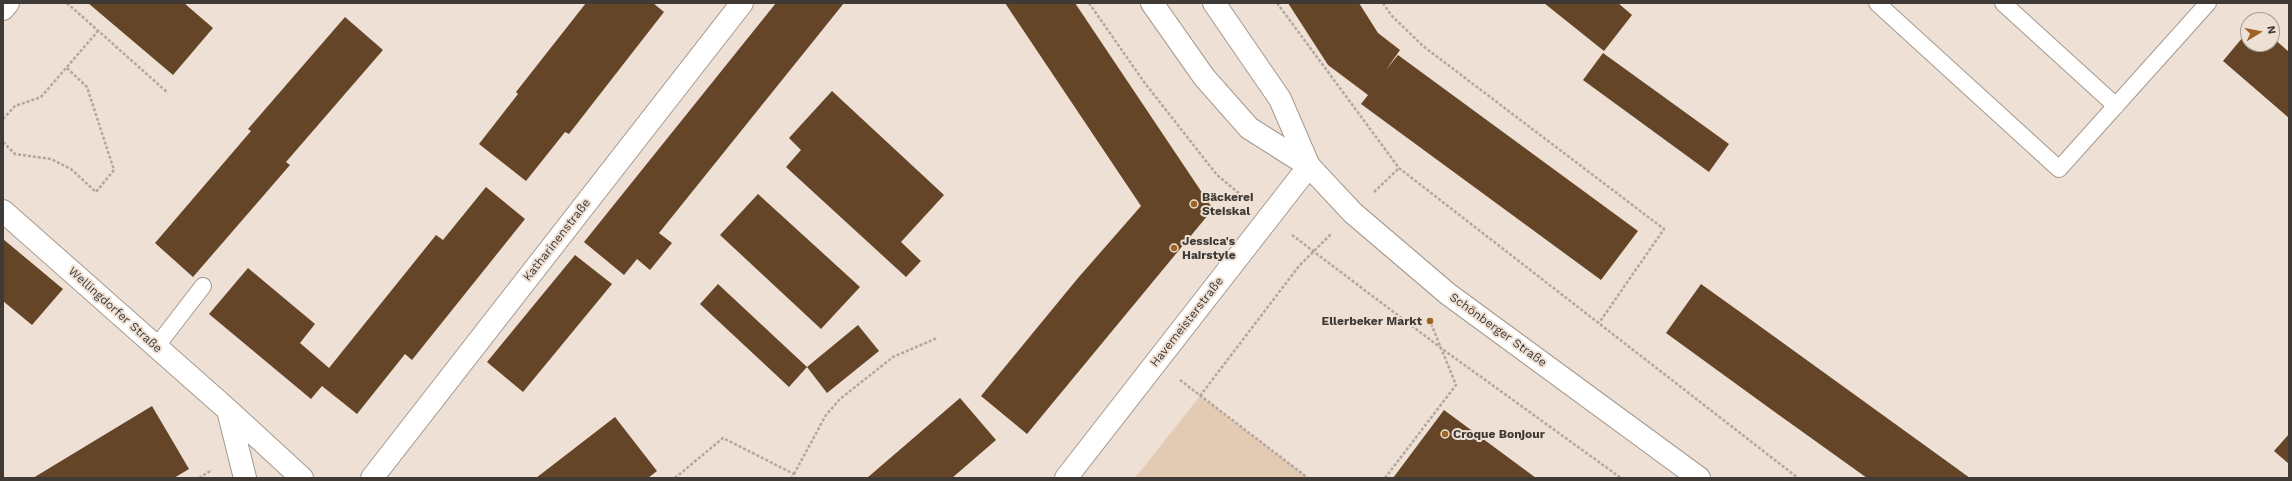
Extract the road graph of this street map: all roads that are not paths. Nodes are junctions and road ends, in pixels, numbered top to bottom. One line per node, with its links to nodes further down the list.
1 (8, 3): 8 (street)
2 (742, 3): 17 (street, Katharinenstraße)
3 (1152, 3): 10 (street, Schönberger Straße)
4 (1214, 3): 10 (street, Schönberger Straße)
5 (1877, 3): 9 (lane)
6 (2003, 3): 9 (lane)
7 (2208, 3): 9 (lane)
8 (3, 9)
9 (2116, 106)
10 (1309, 166): 18 (street, Havemeisterstraße); 19 (street, Schönberger Straße)
11 (3, 211): 13 (street, Wellingdorfer Straße)
12 (203, 286): 13 (lane)
13 (156, 347): 14 (street, Wellingdorfer Straße)
14 (228, 410): 15 (street); 16 (street, Wellingdorfer Straße)
15 (245, 478)
16 (302, 478)
17 (372, 478)
18 (1066, 478)
19 (1699, 478)

